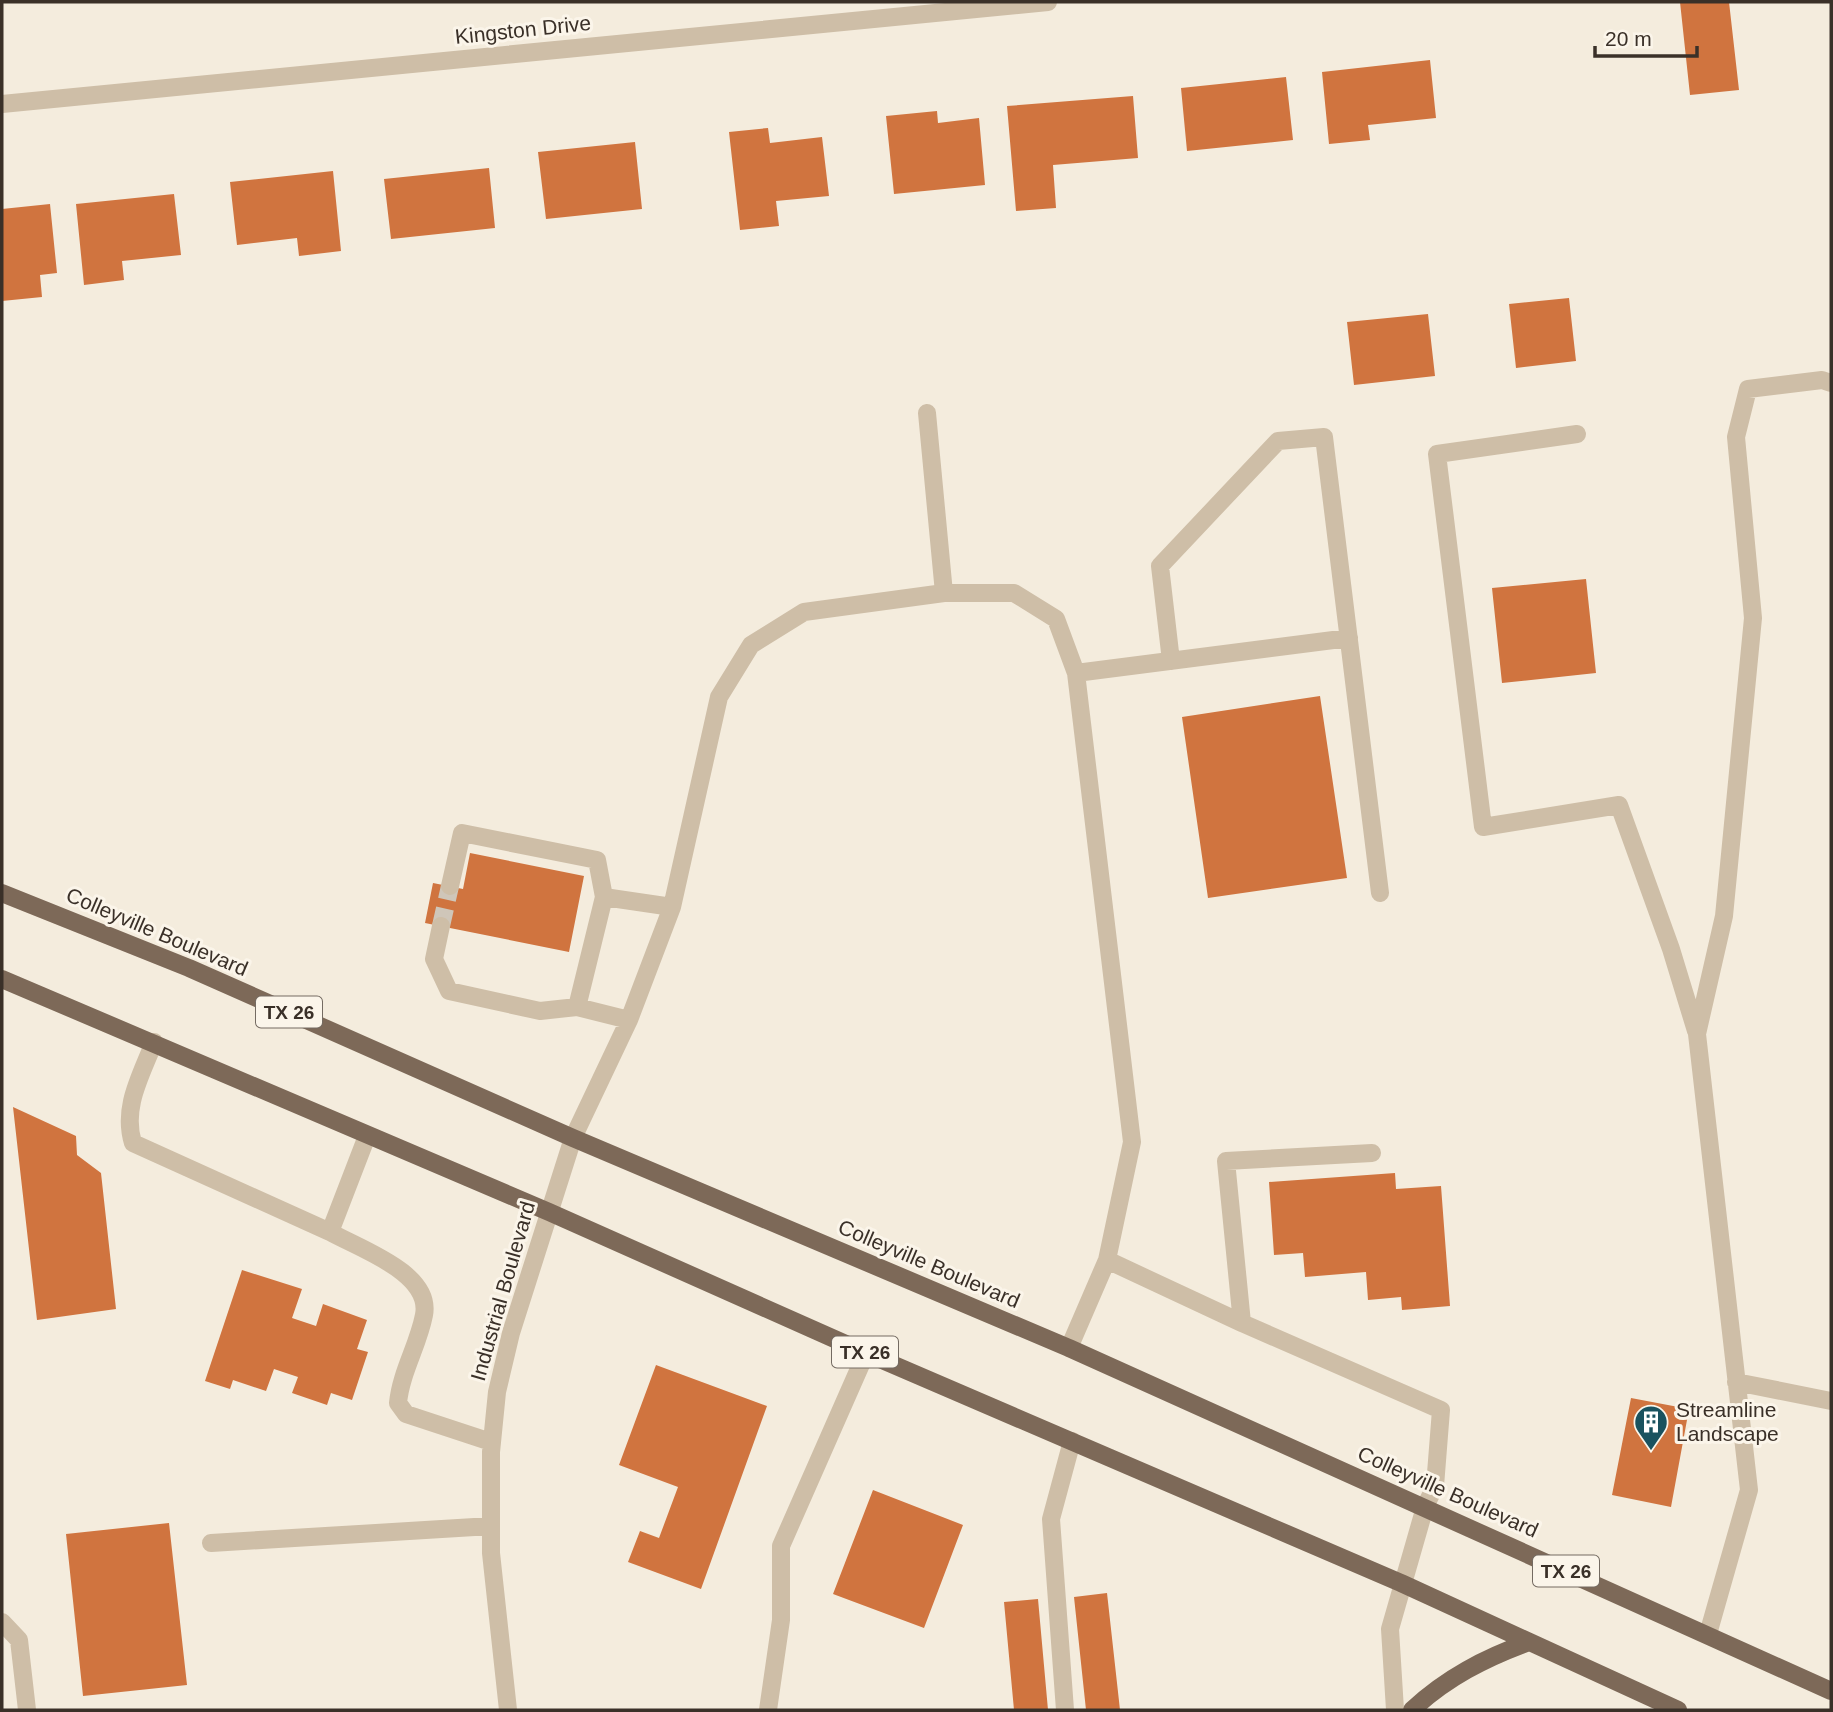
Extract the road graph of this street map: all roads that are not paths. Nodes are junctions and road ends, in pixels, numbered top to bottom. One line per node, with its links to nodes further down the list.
1 (1048, 2): 2 (street, Kingston Drive)
2 (2, 104)
3 (1831, 383): 19 (street)
4 (927, 413): 6 (street)
5 (1577, 435): 19 (street)
6 (944, 593): 9 (street, Industrial Boulevard); 14 (street, Industrial Boulevard)
7 (1349, 638): 8 (street); 8 (street); 12 (street)
8 (1171, 661): 9 (street)
9 (1076, 673): 26 (street, Industrial Boulevard)
10 (450, 886): 13 (street)
11 (2, 893): 22 (main road, Colleyville Boulevard / TX 26)
12 (1380, 893)
13 (604, 897): 14 (street); 17 (street)
14 (672, 907): 18 (street, Industrial Boulevard)
15 (441, 926): 17 (street)
16 (2, 979): 20 (main road, TX 26)
17 (577, 1007): 18 (street)
18 (629, 1020): 22 (street, Industrial Boulevard)
19 (1697, 1034): 30 (street)
20 (154, 1042): 21 (main road, TX 26); 25 (street)
21 (367, 1136): 24 (main road, TX 26); 25 (street)
22 (573, 1138): 24 (street, Industrial Boulevard); 28 (main road, Colleyville Boulevard / TX 26)
23 (1372, 1153): 27 (street)
24 (550, 1212): 29 (main road, TX 26); 33 (street, Industrial Boulevard)
25 (330, 1232): 33 (street)
26 (1107, 1260): 27 (street); 28 (street, Industrial Boulevard)
27 (1242, 1323): 34 (street)
28 (1069, 1348): 34 (main road, Colleyville Boulevard / TX 26)
29 (866, 1353): 32 (main road, TX 26); 44 (street)
30 (1736, 1382): 31 (street); 39 (street)
31 (1831, 1401)
32 (1072, 1441): 37 (main road, TX 26); 45 (street)
33 (491, 1442): 35 (street, Industrial Boulevard)
34 (1425, 1507): 37 (street); 39 (main road, Colleyville Boulevard / TX 26)
35 (491, 1526): 36 (street); 43 (street, Industrial Boulevard)
36 (211, 1543)
37 (1401, 1583): 40 (main road, TX 26); 46 (street)
38 (2, 1622): 42 (street)
39 (1708, 1634): 41 (main road, Colleyville Boulevard / TX 26)
40 (1529, 1642): 47 (main road); 48 (main road, TX 26)
41 (1831, 1691)
42 (27, 1710)
43 (508, 1710)
44 (768, 1710)
45 (1065, 1710)
46 (1395, 1710)
47 (1412, 1710)
48 (1678, 1710)

